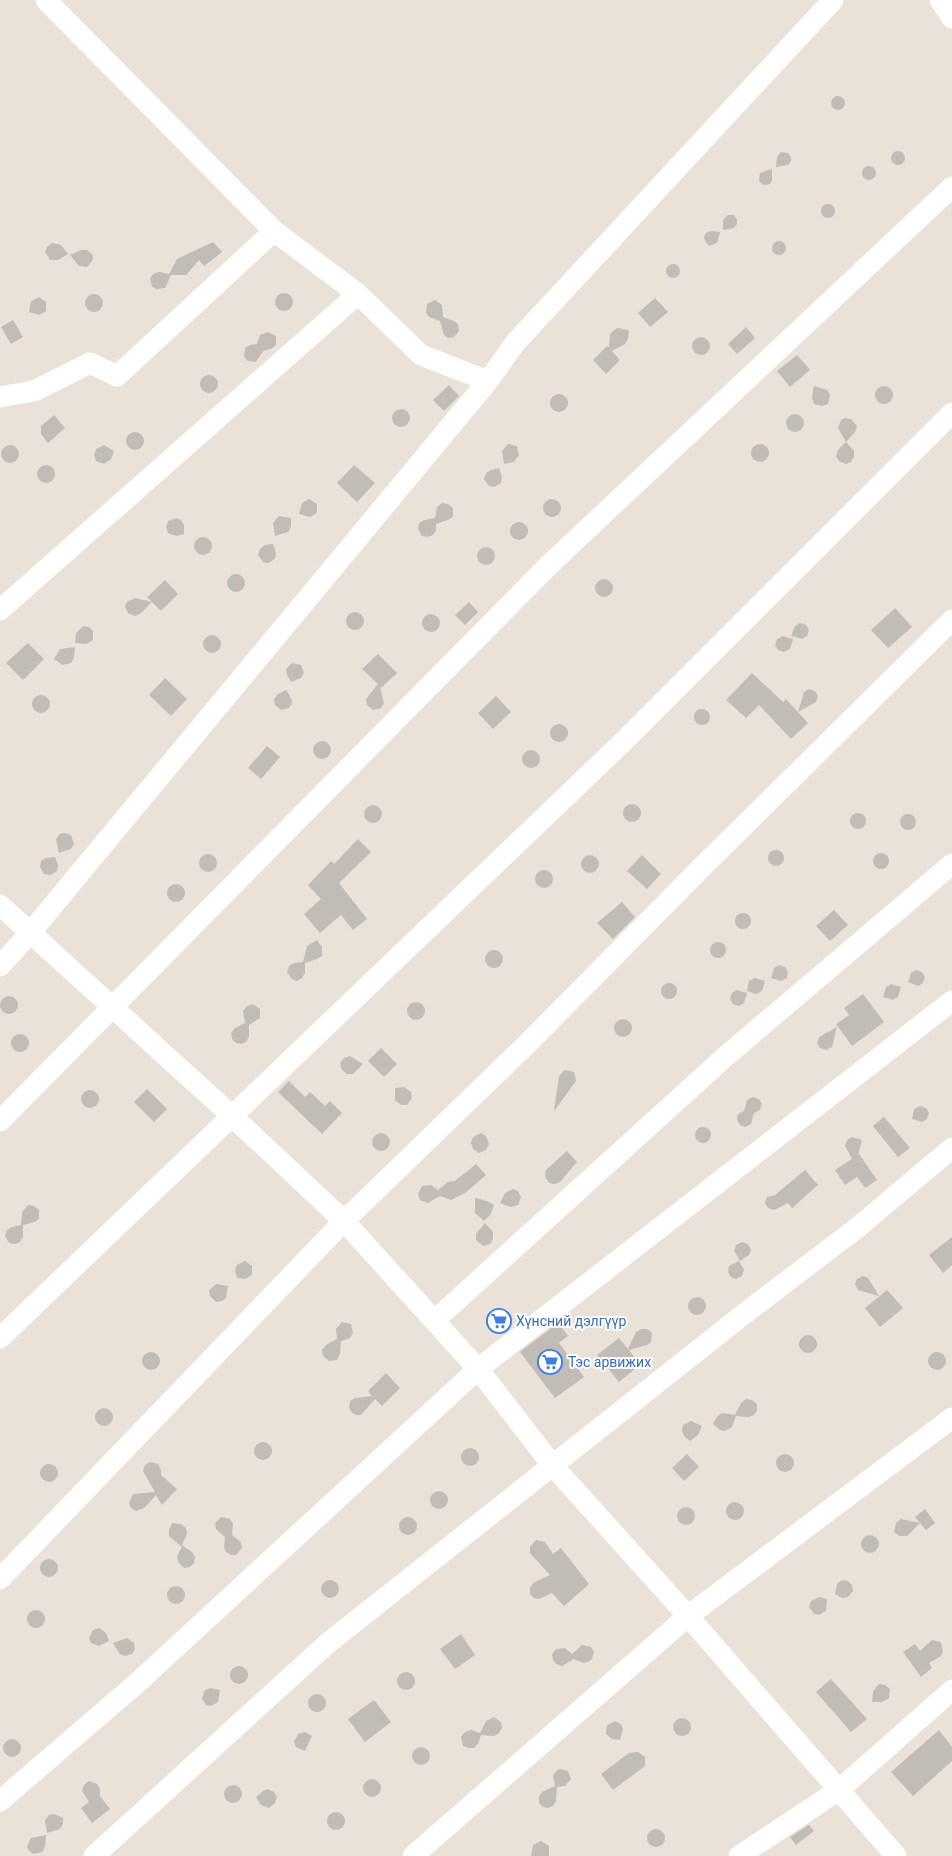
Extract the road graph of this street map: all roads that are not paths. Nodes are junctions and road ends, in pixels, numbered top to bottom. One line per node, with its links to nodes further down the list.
1 (46, 0): 6 (street)
2 (833, 0): 8 (street)
3 (940, 0): 4 (street)
4 (952, 18)
5 (952, 187): 18 (street)
6 (274, 231): 7 (street); 9 (street)
7 (358, 294): 8 (street); 11 (street)
8 (488, 381): 15 (street)
9 (0, 397)
10 (952, 413): 19 (street)
11 (0, 610)
12 (952, 620): 22 (street)
13 (952, 864): 23 (street)
14 (0, 905): 15 (street)
15 (30, 932): 16 (street); 18 (street)
16 (0, 966)
17 (952, 1001): 25 (street)
18 (112, 1006): 19 (street); 20 (street)
19 (232, 1116): 22 (street); 24 (street)
20 (0, 1121)
21 (952, 1148): 27 (street)
22 (344, 1221): 23 (street); 28 (street)
23 (435, 1320): 25 (street)
24 (0, 1338)
25 (478, 1369): 27 (street); 32 (street)
26 (952, 1418): 29 (street)
27 (553, 1466): 29 (street); 33 (street)
28 (0, 1579)
29 (688, 1616): 31 (street); 34 (street)
30 (952, 1690): 31 (street)
31 (839, 1790): 35 (street); 36 (street)
32 (0, 1801)
33 (94, 1856)
34 (413, 1856)
35 (738, 1856)
36 (896, 1856)

